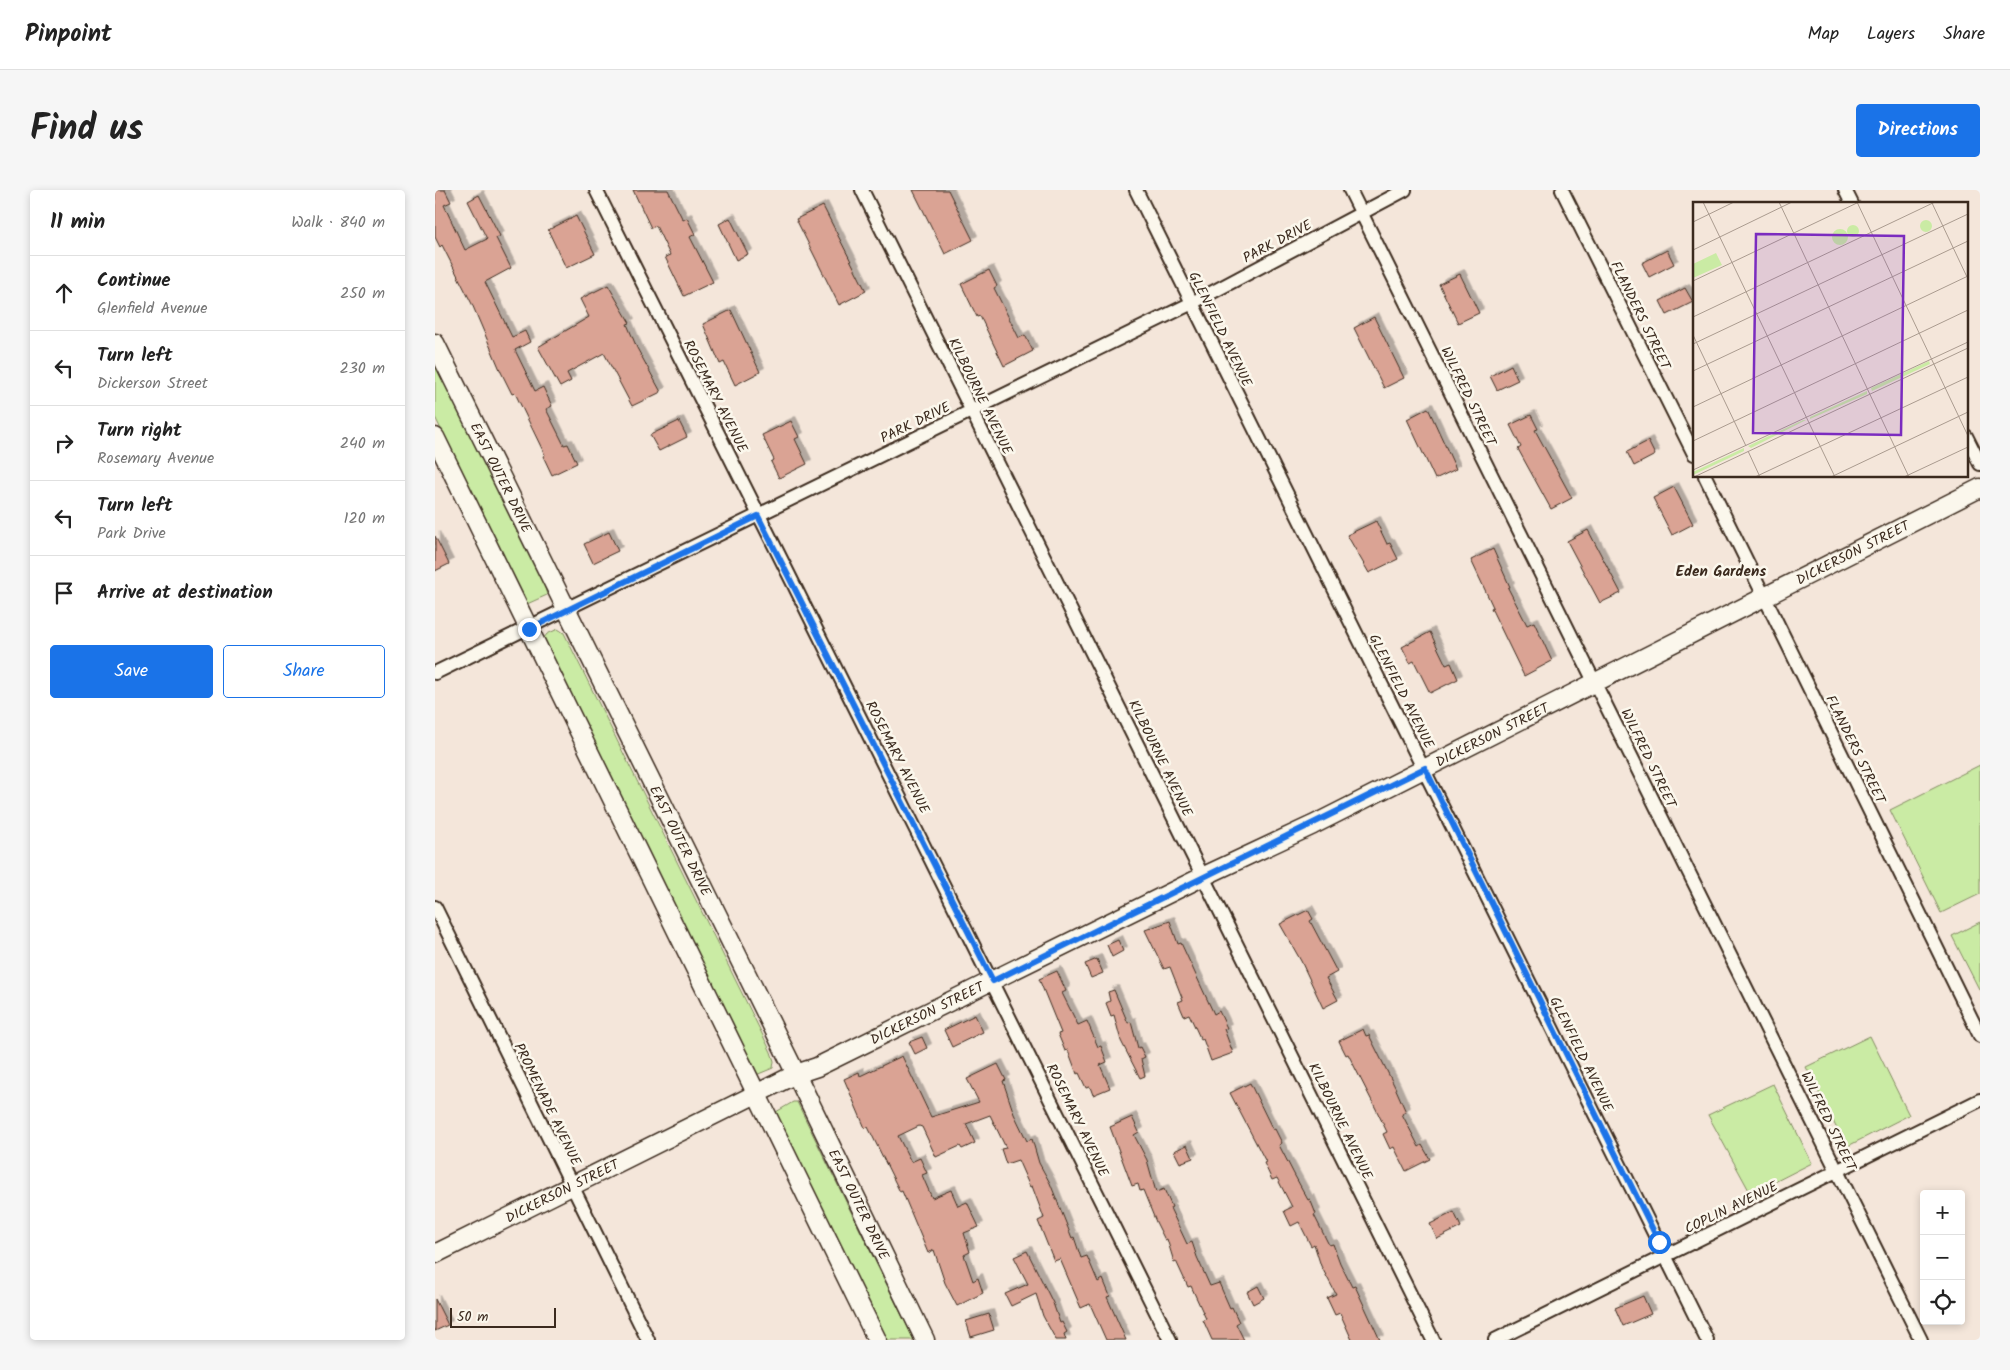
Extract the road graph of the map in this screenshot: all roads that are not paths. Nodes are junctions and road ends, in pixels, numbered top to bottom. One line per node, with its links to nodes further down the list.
1 (596, 190): 19 (street, ROSEMARY AVENUE)
2 (863, 190): 12 (street, KILBOURNE AVENUE)
3 (1136, 190): 10 (street, GLENFIELD AVENUE)
4 (1350, 190): 9 (street, WILFRED STREET)
5 (1405, 190): 9 (street, PARK DRIVE)
6 (1562, 190): 15 (street, FLANDERS STREET)
7 (1845, 190): 8 (street)
8 (1851, 202)
9 (1361, 214): 10 (street, PARK DRIVE); 24 (street, WILFRED STREET)
10 (1192, 303): 12 (street, PARK DRIVE); 25 (street, GLENFIELD AVENUE)
11 (435, 343): 21 (street, EAST OUTER DRIVE)
12 (972, 411): 19 (street, PARK DRIVE); 26 (street, KILBOURNE AVENUE)
13 (435, 437): 22 (street)
14 (1967, 438): 16 (street)
15 (1693, 452)
16 (1980, 464)
17 (1706, 478): 20 (street, FLANDERS STREET)
18 (1980, 488): 20 (street, DICKERSON STREET)
19 (758, 516): 21 (street, PARK DRIVE); 28 (street, ROSEMARY AVENUE)
20 (1765, 597): 24 (street, DICKERSON STREET); 29 (street, FLANDERS STREET)
21 (565, 610): 22 (street, PARK DRIVE); 30 (street, EAST OUTER DRIVE)
22 (529, 629): 23 (street, PARK DRIVE); 31 (street)
23 (435, 673)
24 (1595, 683): 25 (street, DICKERSON STREET); 33 (street, WILFRED STREET)
25 (1425, 768): 26 (street, DICKERSON STREET); 36 (street, GLENFIELD AVENUE)
26 (1202, 877): 28 (street, DICKERSON STREET); 41 (street, KILBOURNE AVENUE)
27 (435, 907): 34 (street, PROMENADE AVENUE)
28 (993, 981): 30 (street, DICKERSON STREET); 40 (street, ROSEMARY AVENUE)
29 (1980, 1036)
30 (796, 1074): 31 (street, DICKERSON STREET); 39 (street, EAST OUTER DRIVE)
31 (755, 1094): 34 (street, DICKERSON STREET); 38 (street)
32 (1980, 1100): 33 (street, COPLIN AVENUE)
33 (1837, 1171): 36 (street, COPLIN AVENUE); 44 (street, WILFRED STREET)
34 (572, 1186): 35 (street, DICKERSON STREET); 37 (street, PROMENADE AVENUE)
35 (435, 1254)
36 (1665, 1256): 42 (street, COPLIN AVENUE); 43 (street, GLENFIELD AVENUE)
37 (648, 1340)
38 (877, 1340)
39 (925, 1340)
40 (1169, 1340)
41 (1433, 1340)
42 (1495, 1340)
43 (1707, 1340)
44 (1921, 1340)

